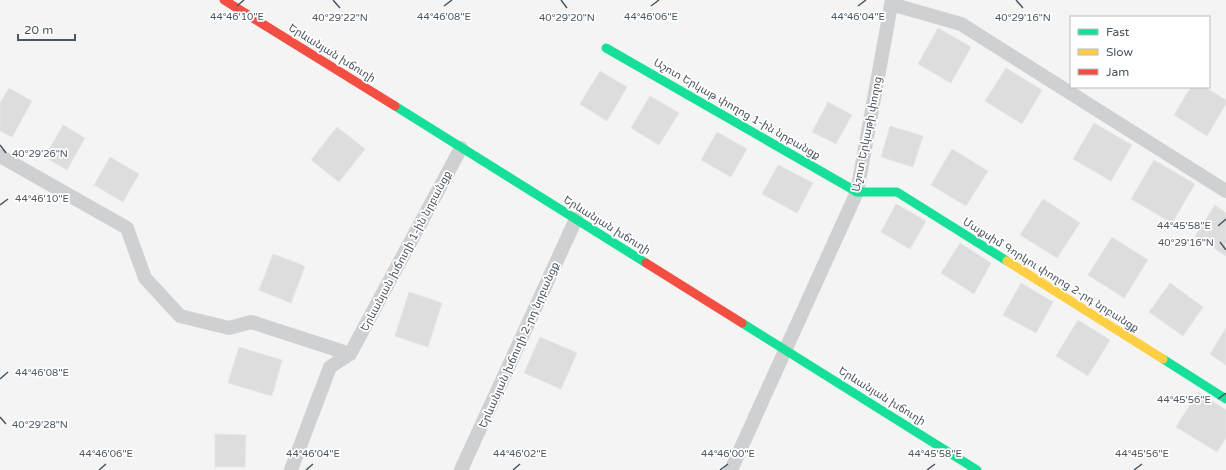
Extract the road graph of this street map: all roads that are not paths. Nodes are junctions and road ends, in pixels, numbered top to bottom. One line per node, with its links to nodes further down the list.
1 (224, 0): 4 (street, Երևանյան խճուղի)
2 (891, 2): 6 (street, Աշոտ Երկաթի փողոց); 7 (street)
3 (606, 48): 6 (street, Աշոտ Երկաթ փողոց 1-ին նրբանցք)
4 (461, 148): 8 (street, Երևանյան խճուղի); 10 (street, Երևանյան խճուղի 1-ին նրբանցք)
5 (0, 156): 10 (street)
6 (857, 192): 9 (street, Աշոտ Երկաթի փողոց); 11 (street, Մաքսիմ Գորկու փողոց 2-րդ նրբանցք)
7 (1226, 192)
8 (576, 219): 9 (street, Երևանյան խճուղի); 13 (street, Երևանյան խճուղի 2-րդ նրբանցք)
9 (784, 350): 14 (street, Աշոտ Երկաթի փողոց); 15 (street, Երևանյան խճուղի)
10 (350, 354): 12 (street, Երևանյան խճուղի 1-ին նրբանցք)
11 (1226, 399)
12 (290, 470)
13 (461, 470)
14 (731, 470)
15 (977, 470)

